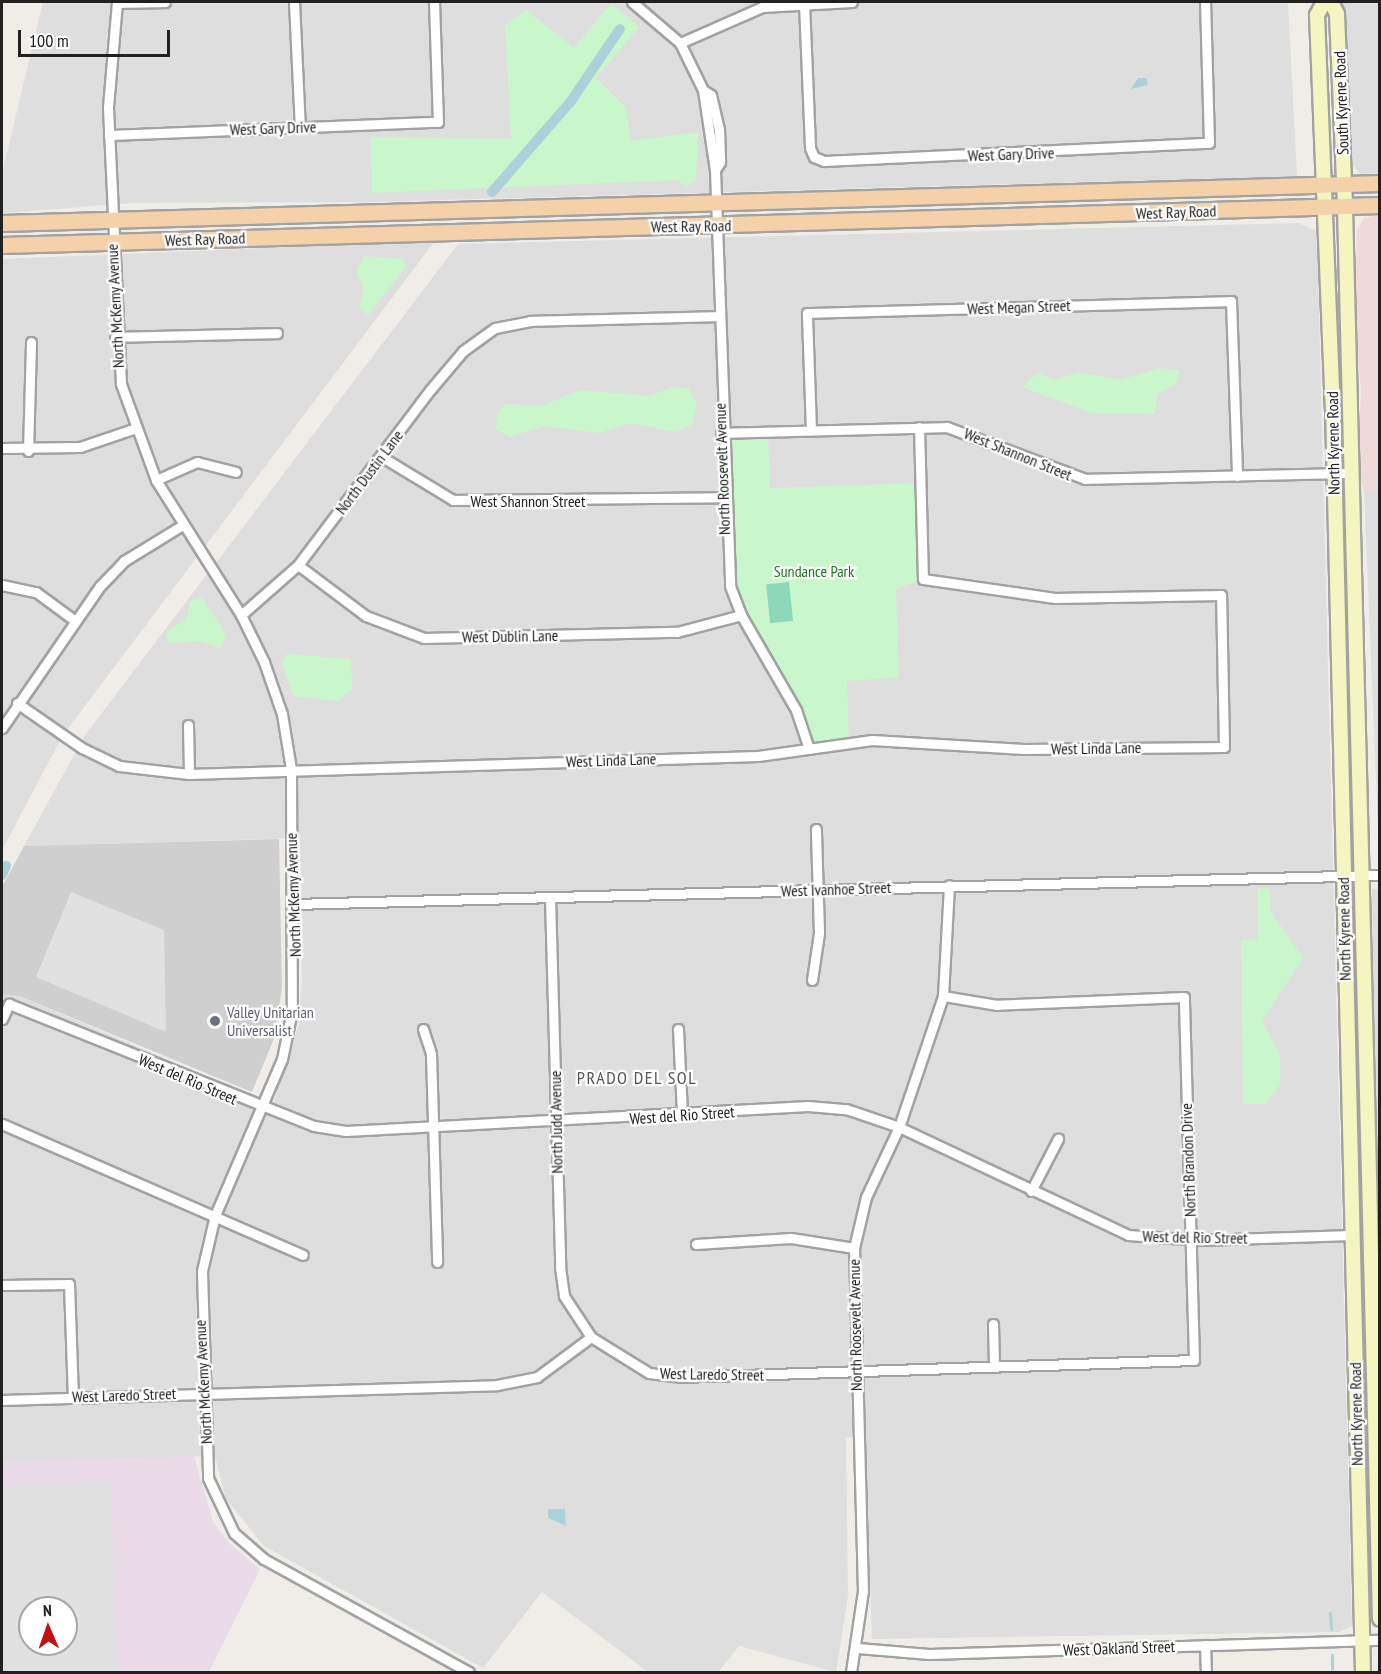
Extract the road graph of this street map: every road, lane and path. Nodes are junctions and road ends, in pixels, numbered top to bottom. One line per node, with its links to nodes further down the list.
1 (117, 2): 2 (street); 13 (street, North McKemy Avenue)
2 (165, 2)
3 (294, 2): 12 (street)
4 (434, 2): 12 (street, West Gary Drive)
5 (632, 2): 11 (street, North Roosevelt Avenue)
6 (852, 2): 10 (street)
7 (1205, 2): 10 (street, West Gary Drive)
8 (1324, 2): 16 (main road, South Kyrene Road)
9 (1331, 2): 15 (main road, South Kyrene Road)
10 (804, 3): 11 (street)
11 (680, 43): 17 (street, North Roosevelt Avenue)
12 (300, 128): 13 (street, West Gary Drive)
13 (109, 135): 21 (street, North McKemy Avenue)
14 (1380, 183): 15 (main road, West Ray Road)
15 (1344, 184): 16 (main road, West Ray Road); 20 (main road, South Kyrene Road)
16 (1326, 185): 17 (main road, West Ray Road); 19 (main road, North Kyrene Road)
17 (715, 203): 21 (main road, West Ray Road); 23 (street, North Roosevelt Avenue)
18 (1380, 205): 20 (main road, West Ray Road)
19 (1327, 207): 20 (main road, West Ray Road); 23 (main road, West Ray Road); 38 (main road, North Kyrene Road)
20 (1345, 207): 39 (main road, North Kyrene Road)
21 (111, 220): 22 (main road, West Ray Road); 24 (street, North McKemy Avenue)
22 (2, 223)
23 (715, 225): 24 (main road, West Ray Road); 26 (street, North Roosevelt Avenue)
24 (111, 242): 25 (main road, West Ray Road); 28 (street, North McKemy Avenue)
25 (2, 245)
26 (718, 316): 33 (street, North Roosevelt Avenue); 36 (street, North Dustin Lane)
27 (277, 333): 28 (street)
28 (115, 338): 31 (street, North McKemy Avenue)
29 (31, 342): 35 (street)
30 (919, 427): 32 (street, West Shannon Street); 40 (street, West Shannon Street); 52 (street, West Linda Lane)
31 (133, 429): 35 (street); 41 (street, North McKemy Avenue)
32 (811, 430): 33 (street, West Shannon Street); 40 (street, West Megan Street)
33 (721, 433): 42 (street, North Roosevelt Avenue)
34 (2, 448): 35 (street)
35 (28, 451)
36 (382, 457): 42 (street, West Shannon Street); 44 (street, North Dustin Lane)
37 (236, 472): 41 (street)
38 (1334, 473): 39 (street, West Shannon Street); 40 (street, West Shannon Street); 58 (main road, North Kyrene Road)
39 (1352, 473): 56 (main road, North Kyrene Road)
40 (1237, 476)
41 (156, 480): 43 (street, North McKemy Avenue)
42 (723, 497): 47 (street, North Roosevelt Avenue)
43 (181, 526): 46 (street, North McKemy Avenue); 48 (street)
44 (298, 566): 46 (street, North Dustin Lane); 47 (street, West Dublin Lane)
45 (2, 585): 48 (street)
46 (241, 615): 53 (street, North McKemy Avenue)
47 (741, 615): 52 (street, North Roosevelt Avenue)
48 (74, 620): 49 (street)
49 (17, 703): 51 (street); 54 (street, West Linda Lane)
50 (188, 724): 54 (street)
51 (2, 728)
52 (810, 749): 53 (street, West Linda Lane)
53 (291, 769): 54 (street, West Linda Lane); 62 (street, North McKemy Avenue)
54 (189, 774)
55 (816, 829): 60 (street)
56 (1361, 875): 57 (street, West Ivanhoe Street); 58 (street, West Ivanhoe Street); 92 (main road, North Kyrene Road)
57 (1380, 875)
58 (1343, 876): 59 (street, West Ivanhoe Street); 77 (main road, North Kyrene Road)
59 (949, 885): 60 (street, West Ivanhoe Street); 64 (street, North Roosevelt Avenue)
60 (819, 890): 61 (street, West Ivanhoe Street); 63 (street)
61 (550, 898): 62 (street, West Ivanhoe Street); 71 (street, North Judd Avenue)
62 (293, 904): 68 (street, North McKemy Avenue)
63 (812, 980)
64 (943, 996): 72 (street, North Roosevelt Avenue); 78 (street, North Brandon Drive)
65 (2, 1019): 68 (street, West del Rio Street)
66 (423, 1029): 73 (street)
67 (678, 1029): 69 (street)
68 (260, 1109): 73 (street, West del Rio Street); 76 (street, North McKemy Avenue)
69 (682, 1115): 71 (street, West del Rio Street); 72 (street, West del Rio Street)
70 (2, 1124): 76 (street)
71 (557, 1124): 73 (street, West del Rio Street); 85 (street, North Judd Avenue)
72 (899, 1127): 75 (street, West del Rio Street); 80 (street, North Roosevelt Avenue)
73 (433, 1128): 82 (street)
74 (1058, 1139): 75 (street)
75 (1031, 1191): 78 (street, West del Rio Street)
76 (215, 1215): 81 (street); 89 (street, North McKemy Avenue)
77 (1352, 1235): 78 (street, West del Rio Street); 93 (main road, North Kyrene Road)
78 (1191, 1240): 86 (street, North Brandon Drive)
79 (696, 1244): 80 (street)
80 (854, 1248): 88 (street, North Roosevelt Avenue)
81 (303, 1255)
82 (437, 1262)
83 (2, 1285): 90 (street)
84 (993, 1324): 87 (street)
85 (591, 1337): 88 (street, West Laredo Street); 89 (street, West Laredo Street)
86 (1194, 1360): 87 (street, West Laredo Street)
87 (994, 1366): 88 (street, West Laredo Street)
88 (855, 1372): 96 (street, North Roosevelt Avenue)
89 (204, 1392): 90 (street, West Laredo Street); 97 (street, North McKemy Avenue)
90 (73, 1397): 91 (street, West Laredo Street)
91 (2, 1400)
92 (1380, 1619)
93 (1362, 1640): 94 (street, West Oakland Street); 95 (street, West Oakland Street); 100 (main road, North Kyrene Road)
94 (1380, 1640)
95 (1205, 1645): 96 (street, West Oakland Street); 99 (street)
96 (858, 1648): 98 (street, North Roosevelt Avenue)
97 (469, 1672)
98 (851, 1672)
99 (1206, 1672)
100 (1363, 1672)

